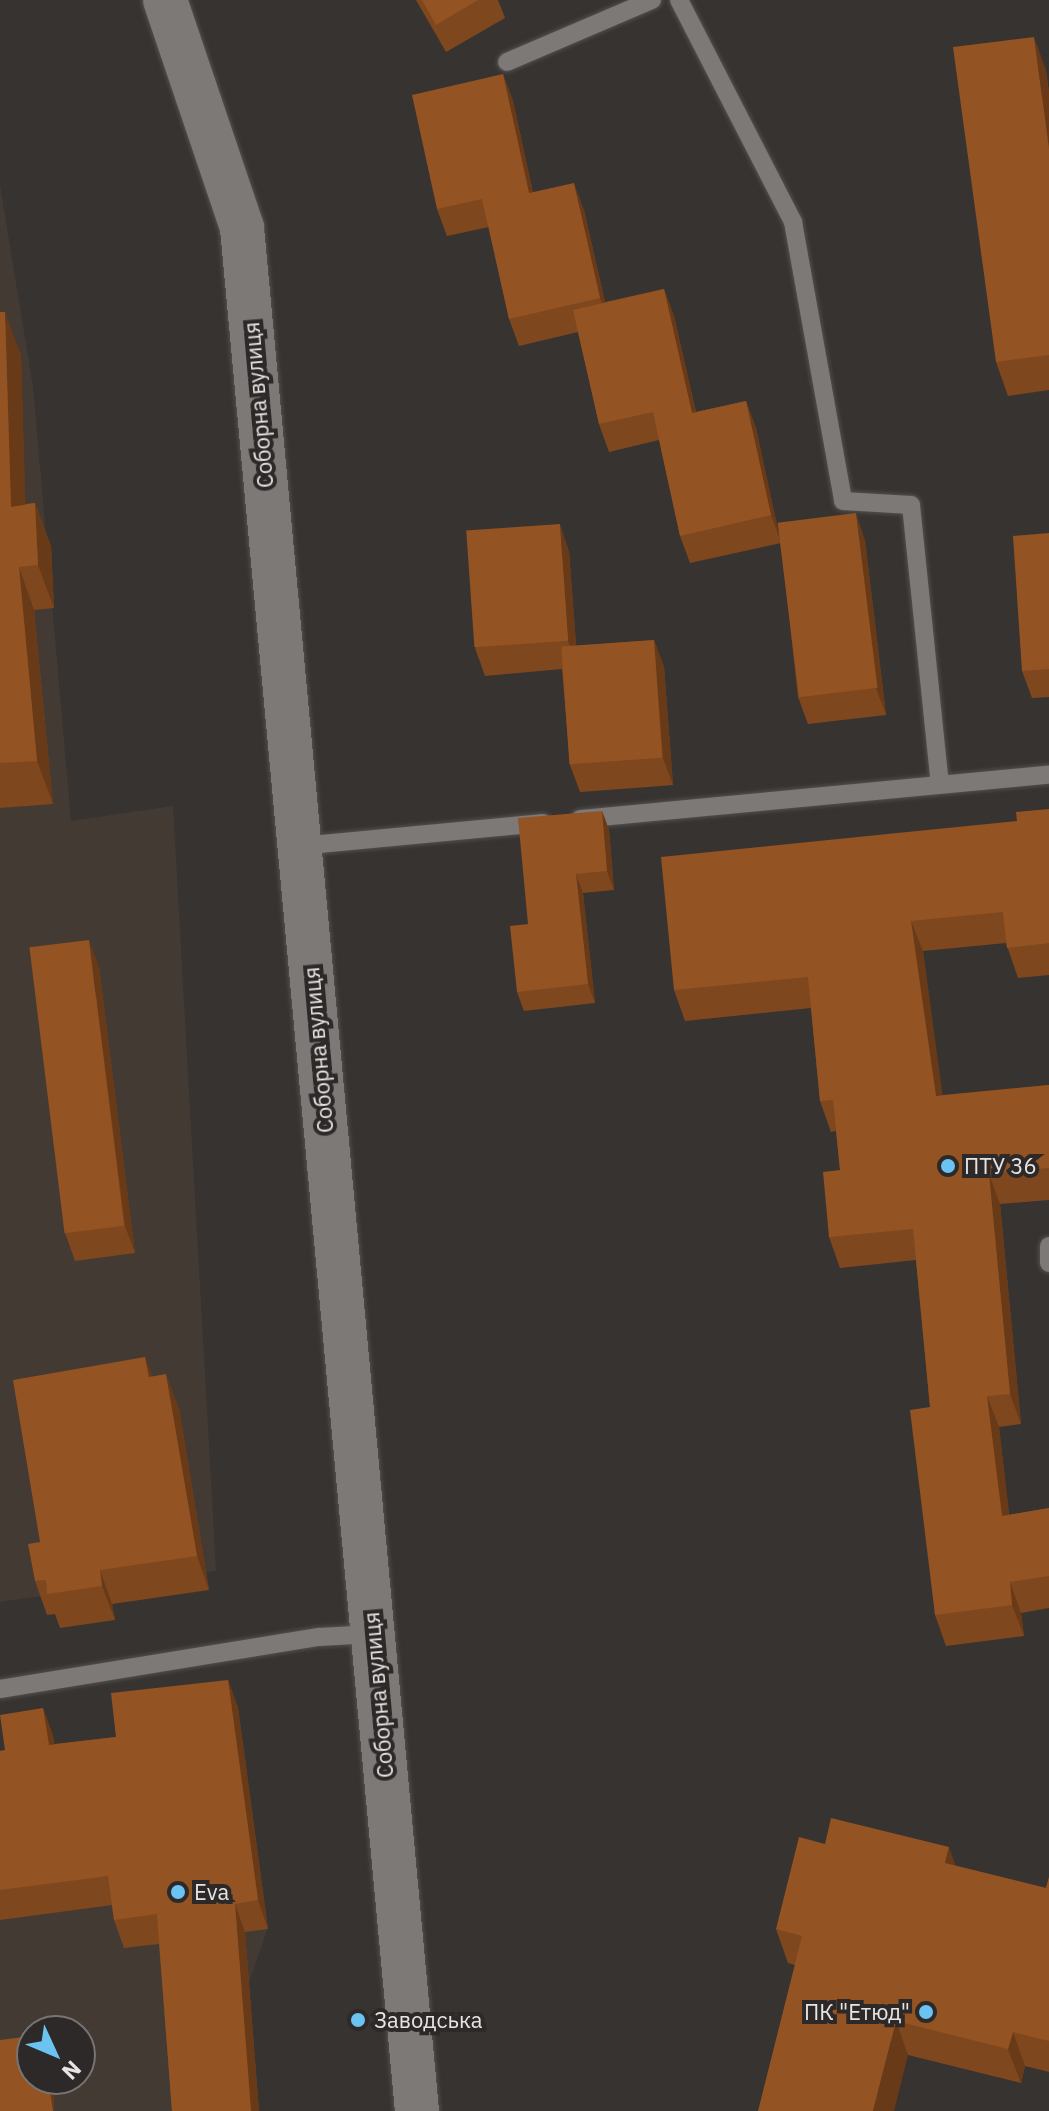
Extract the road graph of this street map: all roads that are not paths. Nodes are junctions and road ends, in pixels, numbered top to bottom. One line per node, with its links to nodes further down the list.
1 (165, 0): 7 (street, Соборна вулиця)
2 (652, 0): 4 (lane)
3 (679, 0): 6 (lane)
4 (507, 62)
5 (1049, 775): 6 (lane)
6 (940, 785): 7 (lane)
7 (299, 846): 10 (street, Соборна вулиця)
8 (1049, 1246): 9 (lane)
9 (1049, 1263)
10 (373, 1634): 11 (lane); 12 (street, Соборна вулиця)
11 (0, 1689)
12 (417, 2111)

